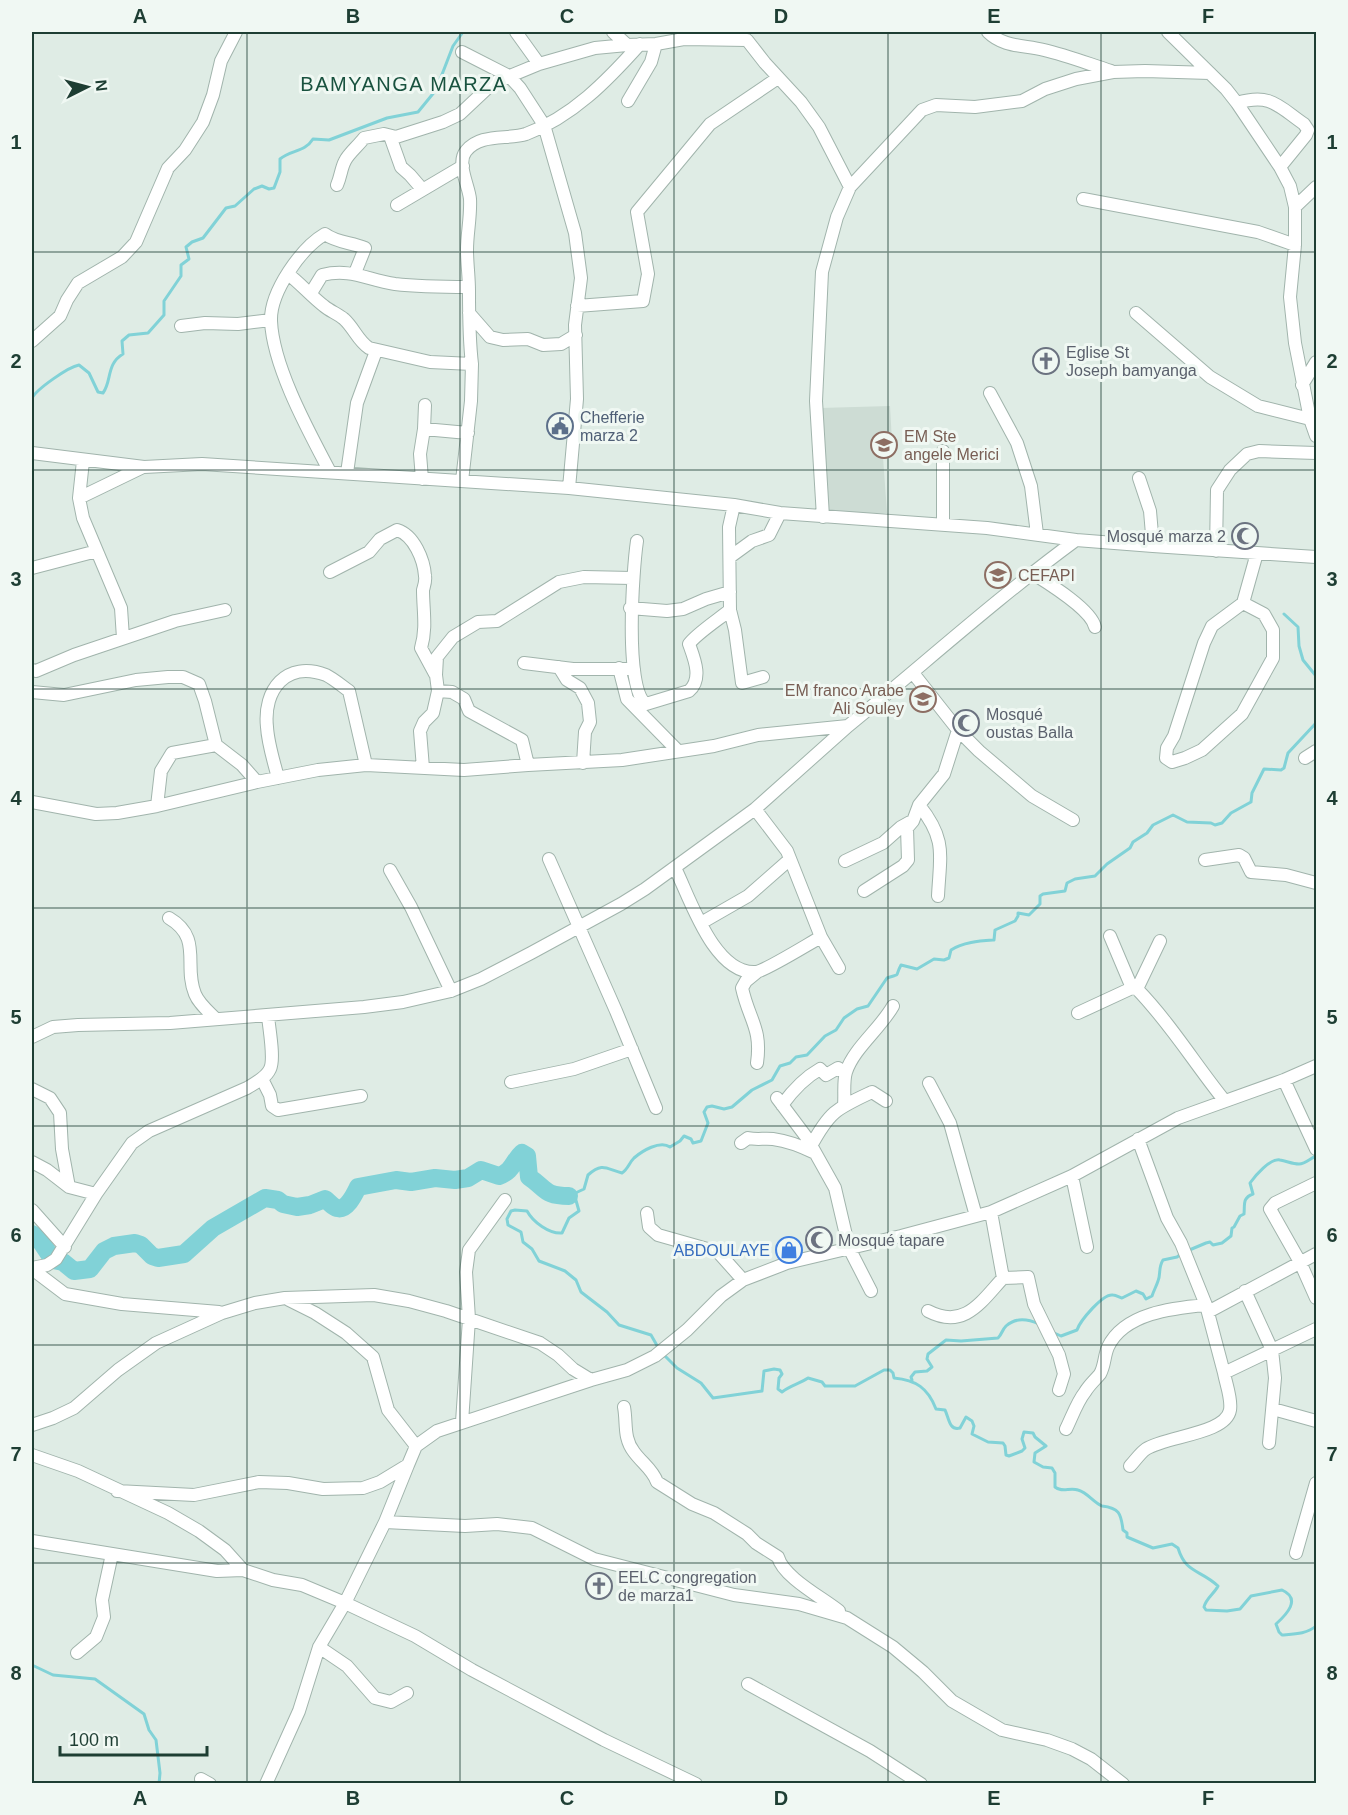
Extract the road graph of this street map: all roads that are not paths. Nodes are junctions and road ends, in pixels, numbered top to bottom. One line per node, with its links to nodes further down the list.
1 (236, 32): 39 (street)
2 (516, 32): 10 (street)
3 (613, 32): 8 (street)
4 (988, 32): 11 (street)
5 (1167, 32): 12 (street)
6 (743, 36): 7 (street); 14 (street)
7 (656, 44): 8 (street); 15 (street)
8 (633, 45): 10 (street); 17 (street)
9 (462, 51): 13 (street)
10 (539, 64): 13 (street)
11 (1113, 72): 12 (street); 22 (street)
12 (1210, 73): 16 (street)
13 (509, 76): 17 (street); 18 (street)
14 (778, 78): 22 (street); 33 (street)
15 (628, 101)
16 (1238, 103): 20 (street); 20 (street)
17 (544, 125): 19 (street); 33 (street)
18 (390, 136): 21 (street); 24 (street)
19 (462, 166): 24 (street); 31 (street)
20 (1280, 167): 27 (street)
21 (337, 185)
22 (850, 187): 64 (street)
23 (1317, 187): 27 (street)
24 (422, 189): 26 (street)
25 (1083, 199): 28 (street)
26 (397, 205)
27 (1295, 207): 28 (street)
28 (1295, 245): 43 (street)
29 (355, 273): 30 (street); 31 (street); 32 (street)
30 (288, 274): 32 (street); 36 (street)
31 (469, 287): 34 (street)
32 (311, 293): 40 (street)
33 (577, 306): 38 (street)
34 (469, 313): 38 (street); 42 (street)
35 (1136, 313): 46 (street)
36 (271, 320): 37 (street); 55 (street)
37 (181, 326)
38 (576, 335): 60 (street)
39 (32, 340)
40 (376, 351): 42 (street); 56 (street)
41 (1317, 362): 43 (street)
42 (472, 364): 48 (street)
43 (1302, 385): 46 (street)
44 (990, 393): 66 (street)
45 (424, 405): 47 (street)
46 (1310, 419): 49 (street)
47 (424, 429): 48 (street); 58 (street)
48 (468, 433): 59 (street)
49 (1317, 436)
50 (943, 451): 65 (street)
51 (32, 453): 53 (street)
52 (1317, 453): 71 (street)
53 (83, 461): 54 (street); 61 (street)
54 (144, 467): 55 (street); 61 (street)
55 (330, 472): 56 (street)
56 (347, 474): 58 (street)
57 (1139, 478): 69 (street)
58 (422, 479): 59 (street)
59 (462, 481): 60 (street)
60 (569, 488): 62 (street)
61 (79, 498): 70 (street)
62 (734, 505): 63 (street); 73 (street)
63 (780, 513): 64 (street); 73 (street)
64 (824, 517): 65 (street)
65 (943, 525): 66 (street)
66 (1037, 534): 67 (street)
67 (1076, 540): 69 (street); 77 (street)
68 (637, 541): 78 (street)
69 (1153, 546): 71 (street)
70 (97, 551): 75 (street); 85 (street)
71 (1216, 551): 72 (street)
72 (1257, 554): 74 (street); 80 (street)
73 (730, 557): 79 (street)
74 (1317, 557)
75 (32, 568)
76 (330, 572): 92 (street)
77 (1032, 573): 84 (street); 91 (street)
78 (632, 578): 81 (street); 92 (street)
79 (730, 592): 81 (street); 83 (street)
80 (1243, 603): 80 (street)
81 (630, 608): 89 (street)
82 (225, 610): 85 (street)
83 (730, 610): 89 (street); 93 (street)
84 (1095, 627)
85 (123, 638): 90 (street)
86 (524, 663): 87 (street)
87 (559, 667): 88 (street); 102 (street)
88 (619, 668): 89 (street); 99 (street)
89 (634, 669)
90 (32, 670)
91 (914, 673): 96 (street); 97 (street)
92 (436, 675): 94 (street)
93 (763, 677)
94 (438, 691): 104 (street); 105 (street)
95 (32, 692): 98 (street)
96 (848, 726): 99 (street); 111 (street)
97 (958, 730): 109 (street); 112 (street)
98 (216, 746): 107 (street); 110 (street)
99 (678, 751): 102 (street)
100 (1317, 751): 101 (street)
101 (1305, 758)
102 (583, 763): 104 (street)
103 (366, 765): 105 (street); 106 (street); 106 (street)
104 (528, 765): 105 (street)
105 (423, 768)
106 (279, 778): 107 (street)
107 (257, 782): 110 (street)
108 (32, 802): 110 (street)
109 (919, 805): 113 (street); 122 (street)
110 (157, 806)
111 (755, 809): 115 (street); 118 (street)
112 (1073, 820)
113 (913, 821): 116 (street); 121 (street)
114 (549, 859): 125 (street)
115 (789, 860): 124 (street); 127 (street)
116 (845, 861)
117 (1205, 861): 120 (street)
118 (675, 868): 124 (street); 125 (street)
119 (390, 870): 132 (street)
120 (1317, 883)
121 (864, 891)
122 (938, 896)
123 (169, 918): 136 (street)
124 (701, 923): 130 (street)
125 (579, 928): 132 (street); 138 (street)
126 (1110, 936): 131 (street)
127 (821, 937): 129 (street); 130 (street)
128 (1160, 941): 131 (street)
129 (839, 968)
130 (757, 972): 139 (street)
131 (1135, 989): 134 (street); 148 (street)
132 (451, 991): 135 (street)
133 (893, 1006): 141 (street)
134 (1078, 1013)
135 (268, 1016): 136 (street); 142 (street)
136 (216, 1019): 137 (street)
137 (32, 1037)
138 (632, 1049): 144 (street); 151 (street)
139 (757, 1064)
140 (1317, 1066): 143 (street)
141 (845, 1073): 150 (street); 155 (street)
142 (262, 1078): 147 (street); 160 (street)
143 (1284, 1080): 148 (street); 154 (street)
144 (511, 1083)
145 (929, 1083): 165 (street)
146 (32, 1089): 159 (street)
147 (361, 1096)
148 (1224, 1100): 152 (street)
149 (886, 1101): 150 (street)
150 (844, 1106): 155 (street)
151 (656, 1108)
152 (1138, 1139): 157 (street); 178 (street)
153 (741, 1143): 155 (street)
154 (1315, 1145)
155 (813, 1150): 168 (street)
156 (32, 1162): 159 (street)
157 (1072, 1176): 163 (street); 167 (street)
158 (1317, 1183): 170 (street)
159 (69, 1187): 160 (street)
160 (96, 1194): 166 (street)
161 (506, 1200): 181 (street)
162 (32, 1210): 166 (street)
163 (991, 1212): 165 (street); 172 (street)
164 (647, 1213): 173 (street)
165 (976, 1216): 168 (street)
166 (65, 1247): 171 (street)
167 (1087, 1247)
168 (849, 1248): 173 (street); 174 (street)
169 (1317, 1254): 170 (street)
170 (1300, 1262): 175 (street); 177 (street)
171 (32, 1268): 180 (street)
172 (1003, 1278): 179 (street); 186 (street)
173 (743, 1280): 185 (street)
174 (871, 1291)
175 (1245, 1291): 178 (street); 183 (street)
176 (285, 1298): 180 (street); 181 (street); 194 (street)
177 (1317, 1298)
178 (1207, 1308): 184 (street); 192 (street)
179 (928, 1311)
180 (222, 1313): 191 (street)
181 (470, 1319): 185 (street); 190 (street)
182 (1317, 1329): 183 (street)
183 (1272, 1350): 184 (street); 188 (street)
184 (1224, 1373): 197 (street)
185 (591, 1380): 190 (street)
186 (1059, 1390)
187 (624, 1407): 206 (street)
188 (1273, 1409): 189 (street); 193 (street)
189 (1317, 1421)
190 (462, 1422): 194 (street)
191 (32, 1425)
192 (1066, 1429)
193 (1269, 1443)
194 (417, 1446): 196 (street)
195 (32, 1455): 199 (street)
196 (408, 1465): 199 (street); 200 (street)
197 (1130, 1466)
198 (1317, 1483): 202 (street)
199 (117, 1491): 204 (street)
200 (385, 1522): 205 (street); 206 (street)
201 (32, 1540): 203 (street)
202 (1296, 1553)
203 (112, 1554): 204 (street); 208 (street)
204 (243, 1570): 205 (street)
205 (345, 1603): 207 (street); 212 (street)
206 (847, 1618): 214 (street)
207 (319, 1647): 210 (street); 211 (street)
208 (77, 1653)
209 (748, 1684): 213 (street)
210 (407, 1693)
211 (266, 1784)
212 (696, 1784)
213 (921, 1784)
214 (1124, 1784)

